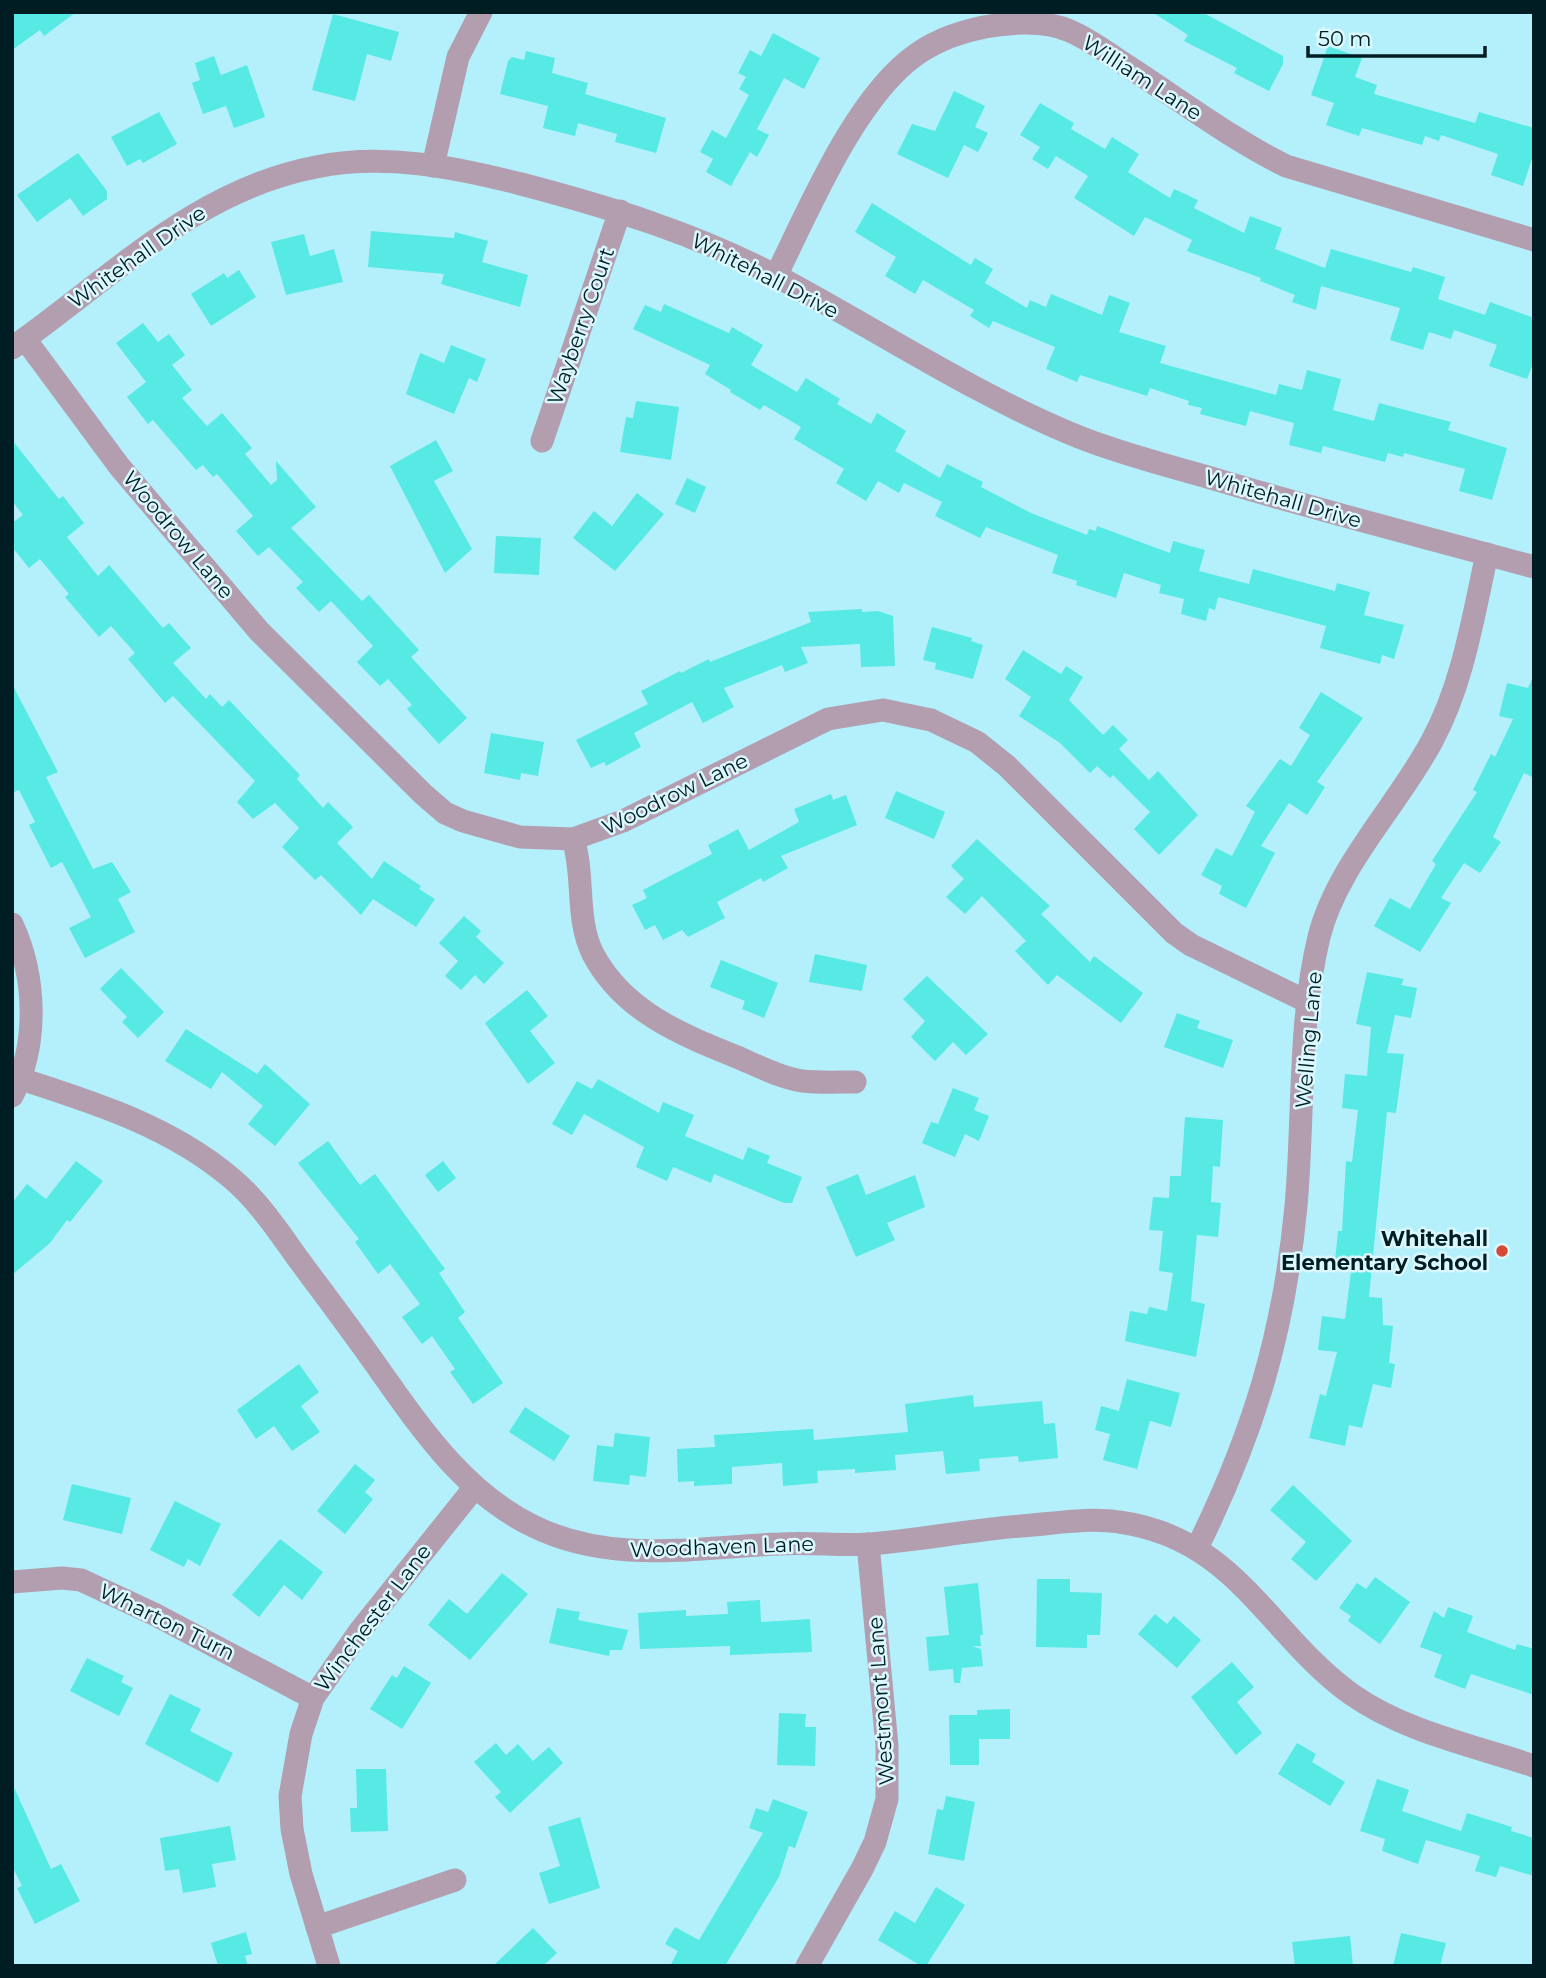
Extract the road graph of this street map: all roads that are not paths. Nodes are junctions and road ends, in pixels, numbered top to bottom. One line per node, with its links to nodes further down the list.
1 (481, 12): 2 (street)
2 (433, 166): 3 (street, Whitehall Drive); 6 (street, Whitehall Drive)
3 (620, 211): 5 (street, Whitehall Drive); 7 (street, Wayberry Court)
4 (1534, 240): 5 (street, William Lane)
5 (776, 276): 8 (street, Whitehall Drive)
6 (19, 343): 10 (street, Woodrow Lane)
7 (542, 441)
8 (1487, 554): 9 (street, Whitehall Drive); 12 (street, Welling Lane)
9 (1534, 567)
10 (573, 839): 12 (street, Woodrow Lane); 13 (street)
11 (12, 924): 14 (street)
12 (1308, 1002): 17 (street, Welling Lane)
13 (855, 1082)
14 (17, 1088): 15 (street, Woodhaven Lane)
15 (475, 1487): 16 (street, Woodhaven Lane); 19 (street, Winchester Lane)
16 (869, 1544): 17 (street, Woodhaven Lane); 24 (street, Westmont Lane)
17 (1197, 1548): 20 (street, Woodhaven Lane)
18 (12, 1582): 19 (street, Wharton Turn)
19 (313, 1699): 22 (street, Winchester Lane)
20 (1534, 1766)
21 (455, 1880): 22 (street)
22 (317, 1927): 23 (street, Winchester Lane)
23 (329, 1966)
24 (807, 1966)

